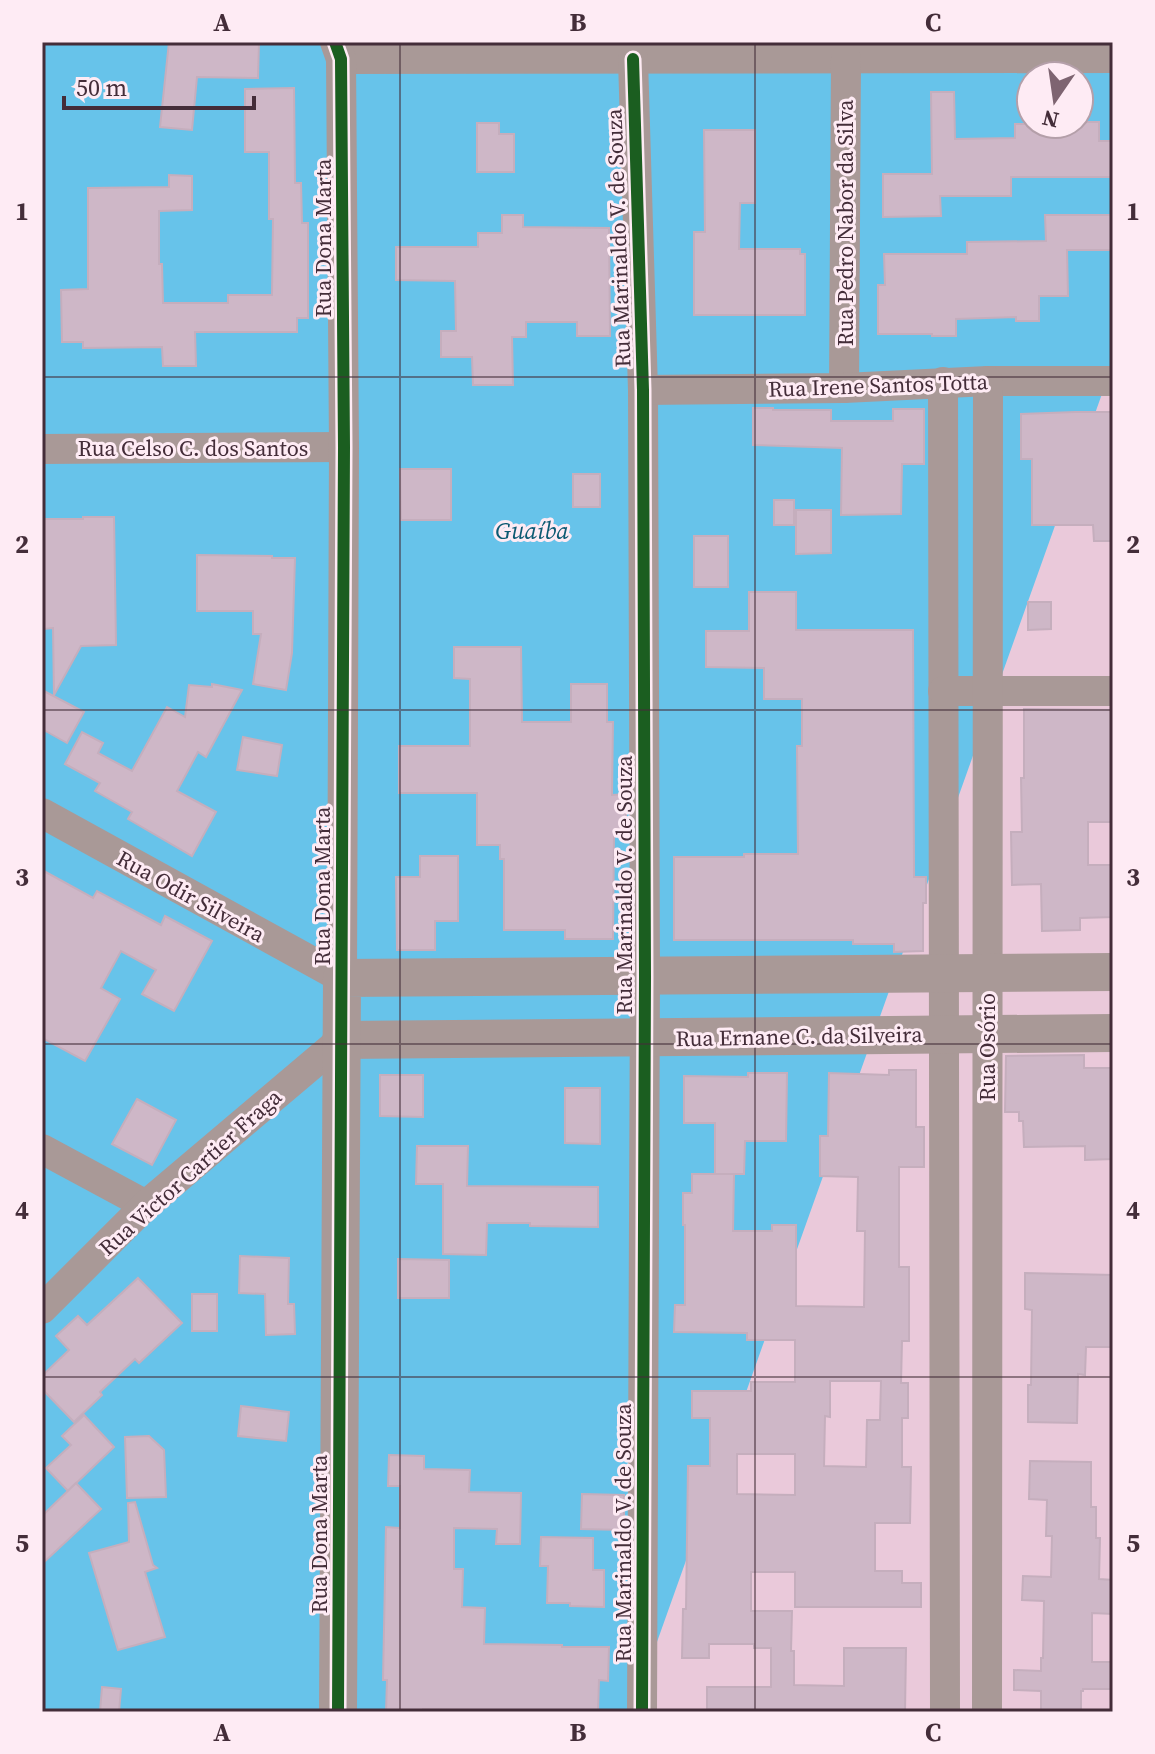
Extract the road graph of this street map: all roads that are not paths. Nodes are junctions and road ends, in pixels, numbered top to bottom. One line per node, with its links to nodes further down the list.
1 (338, 51): 3 (street); 10 (street, Rua Dona Marta)
2 (1113, 58): 4 (street)
3 (633, 59): 4 (street); 9 (street, Rua Marinaldo V. de Souza)
4 (846, 59): 8 (street, Rua Pedro Nabor da Silva)
5 (988, 381): 6 (street, Rua Irene Santos Totta); 7 (street, Rua Irene Santos Totta); 13 (street, Rua Osório)
6 (1113, 381)
7 (943, 382): 8 (street, Rua Irene Santos Totta); 12 (street, Rua Osório)
8 (844, 388): 9 (street, Rua Irene Santos Totta)
9 (643, 390): 19 (street, Rua Marinaldo V. de Souza)
10 (344, 447): 11 (street, Rua Celso C. dos Santos); 20 (street, Rua Dona Marta)
11 (42, 449)
12 (943, 691): 13 (street); 17 (street, Rua Osório)
13 (988, 691): 14 (street); 18 (street, Rua Osório)
14 (1113, 691)
15 (42, 813): 20 (street, Rua Odir Silveira)
16 (1113, 972): 18 (street)
17 (943, 973): 18 (street); 19 (street); 22 (street, Rua Osório)
18 (987, 973): 23 (street, Rua Osório)
19 (645, 976): 20 (street); 24 (street, Rua Marinaldo V. de Souza)
20 (342, 978): 25 (street, Rua Dona Marta)
21 (1113, 1033): 23 (street, Rua Ernane C. da Silveira)
22 (943, 1034): 23 (street, Rua Ernane C. da Silveira); 24 (street, Rua Ernane C. da Silveira); 29 (street, Rua Osório)
23 (987, 1034): 30 (street, Rua Osório)
24 (645, 1037): 25 (street, Rua Ernane C. da Silveira); 32 (street, Rua Marinaldo V. de Souza)
25 (341, 1040): 27 (street, Rua Victor Cartier Fraga); 31 (street, Rua Dona Marta)
26 (42, 1149): 27 (street)
27 (146, 1205): 28 (street, Rua Victor Cartier Fraga)
28 (42, 1309)
29 (945, 1628): 30 (street); 33 (street, Rua Osório)
30 (987, 1628): 34 (street, Rua Osório)
31 (338, 1712)
32 (642, 1712)
33 (945, 1712)
34 (987, 1712)

